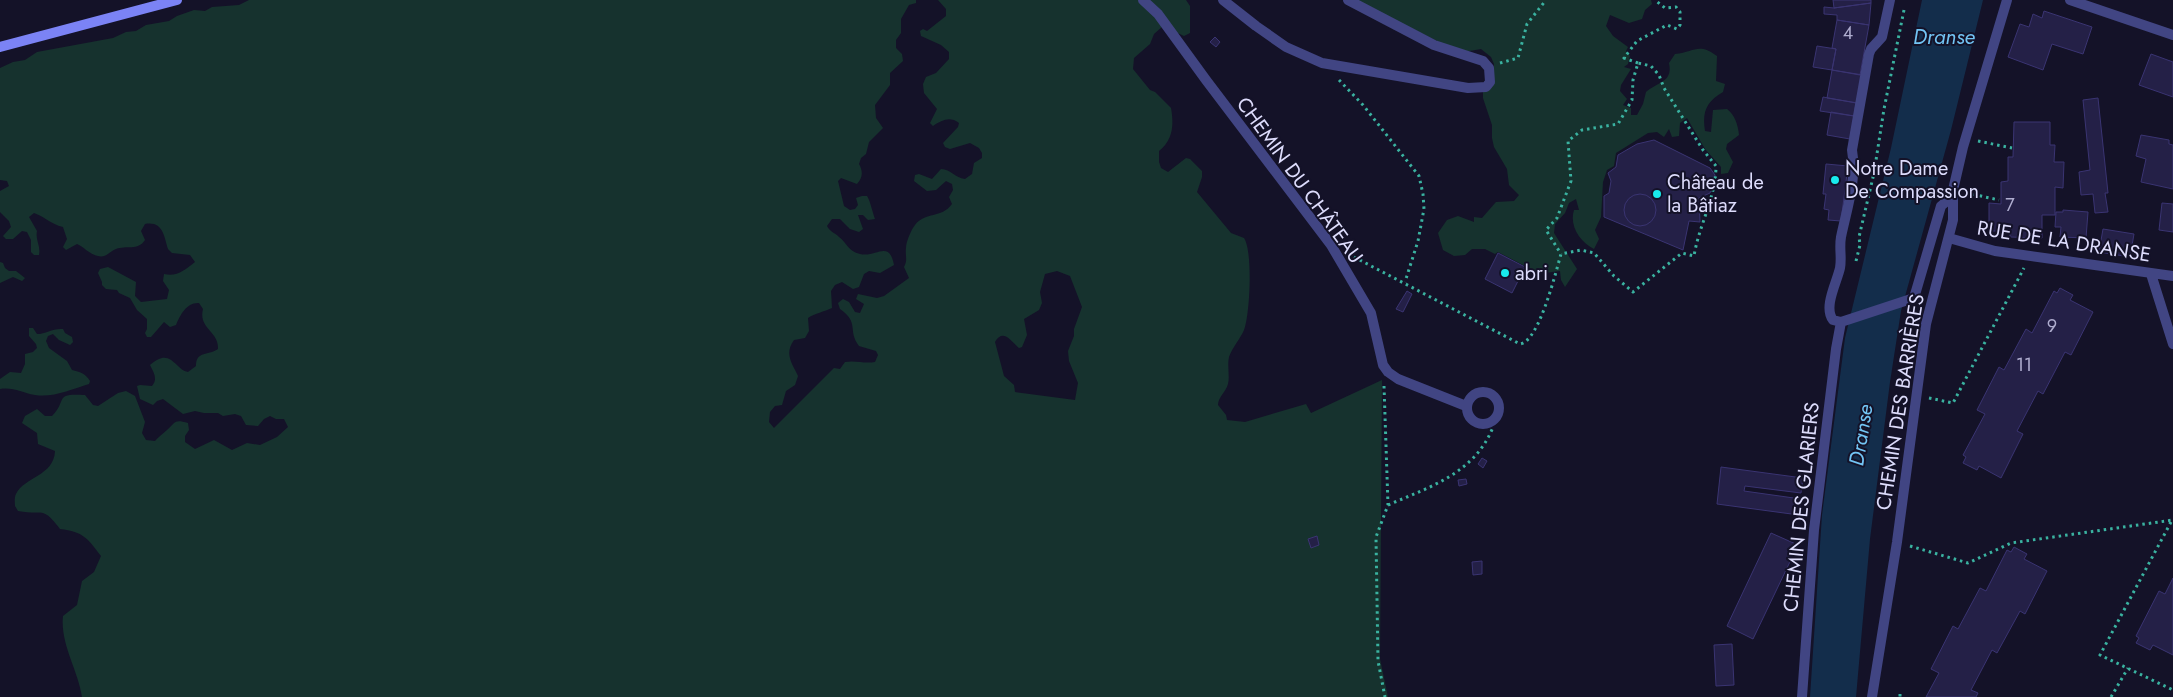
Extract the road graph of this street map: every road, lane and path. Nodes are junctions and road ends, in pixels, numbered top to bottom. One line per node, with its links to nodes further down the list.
1 (177, 0): 12 (street)
2 (1143, 0): 22 (street, CHEMIN DU CHÂTEAU)
3 (1223, 0): 13 (street)
4 (1348, 0): 15 (street)
5 (1546, 0): 15 (path)
6 (1655, 0): 14 (path)
7 (1890, 0): 29 (street)
8 (2007, 0): 20 (street, CHEMIN DES BARRIÈRES)
9 (2070, 0): 11 (street)
10 (1904, 9): 25 (path)
11 (2173, 35)
12 (0, 47)
13 (1322, 63): 15 (street); 28 (path)
14 (1638, 63): 23 (path); 23 (path)
15 (1488, 66)
16 (1976, 140): 17 (path)
17 (2012, 148)
18 (1962, 192): 19 (path)
19 (1999, 200)
20 (1952, 201): 21 (street, CHEMIN DES BARRIÈRES); 29 (street)
21 (1949, 238): 24 (street, RUE DE LA DRANSE); 32 (street, CHEMIN DES BARRIÈRES)
22 (1331, 245): 28 (path); 31 (street, CHEMIN DU CHÂTEAU)
23 (1561, 254): 28 (path)
24 (2030, 257): 26 (street, RUE DE LA DRANSE); 32 (path)
25 (1856, 264)
26 (2151, 274): 27 (street, RUE DE LA DRANSE); 30 (street)
27 (2173, 276)
28 (1405, 282)
29 (1841, 322): 41 (street, CHEMIN DES GLARIERS)
30 (2173, 344)
31 (1383, 365): 33 (street); 35 (path)
32 (1916, 396): 37 (street, CHEMIN DES BARRIÈRES)
33 (1466, 406): 34 (street); 34 (street)
34 (1490, 422): 35 (path)
35 (1388, 505): 40 (path)
36 (2172, 521): 37 (path); 38 (path)
37 (1897, 542): 42 (street, CHEMIN DES BARRIÈRES)
38 (2128, 668): 39 (path); 43 (path)
39 (2173, 690)
40 (1386, 697)
41 (1802, 697)
42 (1872, 697)
43 (2111, 697)

